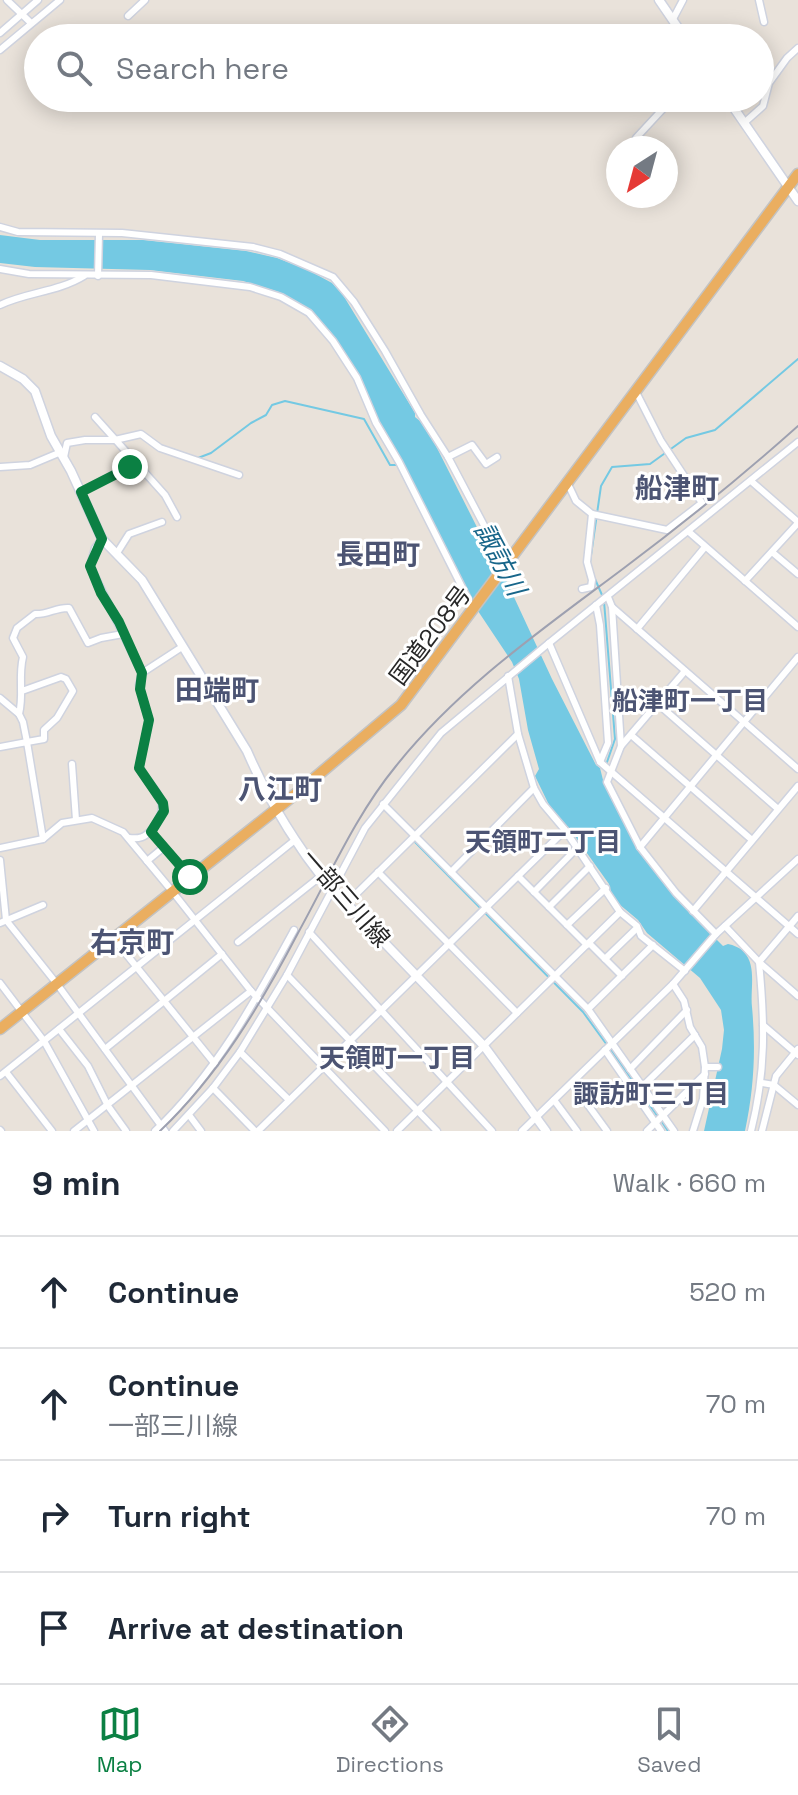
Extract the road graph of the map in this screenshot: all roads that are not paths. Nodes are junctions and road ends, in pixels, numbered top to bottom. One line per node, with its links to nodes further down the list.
1 (7, 0): 10 (street)
2 (38, 0): 10 (street)
3 (60, 0): 14 (street)
4 (145, 0): 11 (street)
5 (659, 0): 12 (main road)
6 (674, 0): 9 (street)
7 (683, 0): 9 (street)
8 (759, 0): 13 (street)
9 (676, 9): 12 (street)
10 (21, 15): 14 (street); 17 (street)
11 (128, 16)
12 (673, 19): 15 (main road)
13 (764, 22)
14 (31, 23)
15 (676, 24)
16 (24, 29): 19 (street)
17 (0, 33)
18 (798, 48): 20 (street)
19 (0, 50)
20 (774, 76)
21 (660, 112): 25 (street)
22 (737, 112): 24 (main road)
23 (756, 112): 24 (street)
24 (744, 123): 27 (main road)
25 (638, 136)
26 (798, 174): 27 (highway, 国道208号)
27 (788, 187): 28 (main road); 36 (highway, 国道208号)
28 (798, 201)
29 (0, 227): 30 (street)
30 (99, 234): 33 (street); 41 (street)
31 (0, 269): 32 (street)
32 (84, 276): 33 (street); 34 (street)
33 (98, 276): 67 (street)
34 (0, 305)
35 (0, 366): 40 (main road, 一部三川線)
36 (636, 392): 47 (highway, 国道208号); 49 (street)
37 (95, 417): 38 (street)
38 (115, 440): 40 (street); 43 (street); 45 (street)
39 (796, 447): 46 (street)
40 (63, 454): 44 (street); 48 (main road, 一部三川線)
41 (448, 457): 42 (street); 60 (street)
42 (497, 457)
43 (136, 463): 48 (street); 52 (street)
44 (0, 464)
45 (239, 475)
46 (751, 481): 51 (street); 54 (street)
47 (568, 484): 50 (street); 60 (highway, 国道208号)
48 (81, 492): 56 (main road, 一部三川線)
49 (702, 503): 50 (street); 51 (street)
50 (592, 514): 63 (street)
51 (710, 515): 55 (street)
52 (177, 517)
53 (162, 522): 59 (street)
54 (798, 522): 58 (street)
55 (689, 532): 57 (street); 64 (street)
56 (102, 539): 59 (main road, 一部三川線); 70 (street)
57 (705, 547): 62 (street); 69 (street)
58 (772, 552): 61 (street); 62 (street)
59 (117, 553): 72 (main road, 一部三川線)
60 (504, 569): 67 (highway, 国道208号)
61 (798, 574)
62 (745, 581): 68 (street)
63 (582, 589)
64 (608, 597): 65 (street); 66 (street)
65 (596, 605): 71 (street); 88 (street)
66 (612, 607): 69 (street); 85 (street)
67 (475, 608): 96 (highway, 国道208号)
68 (798, 627)
69 (637, 629): 74 (street)
70 (123, 634): 75 (street); 77 (street)
71 (549, 643): 76 (street); 88 (street)
72 (182, 647): 75 (street); 96 (main road, 一部三川線)
73 (798, 657): 81 (street)
74 (685, 671): 79 (street); 81 (street)
75 (142, 673): 101 (street)
76 (511, 674): 82 (street); 95 (street)
77 (22, 691): 80 (street); 84 (street)
78 (2, 703): 80 (street)
79 (658, 704): 83 (street); 87 (street)
80 (19, 714): 84 (street)
81 (743, 722): 87 (street); 90 (street)
82 (518, 734): 94 (street); 102 (street)
83 (631, 735): 85 (street); 92 (street)
84 (27, 742): 86 (street); 104 (street)
85 (621, 746): 91 (street)
86 (0, 747)
87 (716, 754): 92 (street); 97 (street)
88 (600, 762): 91 (street)
89 (72, 764): 99 (street)
90 (798, 769)
91 (611, 772): 98 (street); 108 (street)
92 (690, 786): 98 (street); 106 (street)
93 (798, 786): 97 (street)
94 (534, 788): 100 (street); 117 (street)
95 (383, 804): 102 (street); 121 (street)
96 (277, 808): 105 (main road, 一部三川線); 120 (highway, 国道208号)
97 (778, 809): 106 (street)
98 (664, 817): 108 (street); 115 (street)
99 (76, 820): 103 (street); 104 (street)
100 (565, 830): 110 (street); 119 (street)
101 (151, 832): 103 (street); 107 (street)
102 (415, 835): 116 (street); 117 (street)
103 (129, 838): 113 (street)
104 (43, 839): 109 (street)
105 (295, 840): 118 (main road, 一部三川線); 133 (street)
106 (752, 840): 115 (street)
107 (164, 847): 113 (street); 120 (street)
108 (640, 847): 130 (street)
109 (0, 848)
110 (577, 848): 114 (street); 124 (street)
111 (798, 859): 125 (street)
112 (0, 860): 134 (street)
113 (147, 861): 123 (street)
114 (590, 866): 122 (street); 129 (street)
115 (725, 871): 125 (street); 130 (street)
116 (378, 872): 126 (street); 145 (street)
117 (451, 872): 128 (street)
118 (321, 876): 121 (main road, 一部三川線); 144 (street)
119 (518, 876): 124 (street); 128 (street)
120 (190, 877): 123 (highway, 国道208号)
121 (332, 888): 126 (main road, 一部三川線); 140 (street)
122 (606, 888): 131 (street); 135 (street)
123 (172, 891): 133 (street); 143 (highway, 国道208号)
124 (534, 892): 129 (street)
125 (755, 896): 136 (street); 137 (street)
126 (347, 903): 154 (main road, 一部三川線)
127 (43, 905): 134 (street)
128 (486, 907): 145 (street); 156 (street)
129 (549, 907): 135 (street)
130 (693, 911): 142 (street)
131 (620, 912): 138 (street); 146 (street)
132 (798, 916): 137 (street)
133 (194, 920): 148 (street); 151 (street)
134 (3, 921): 158 (street)
135 (567, 925): 146 (street)
136 (725, 926): 142 (street); 150 (street)
137 (789, 927): 141 (street); 150 (street)
138 (637, 928): 147 (street); 149 (street)
139 (294, 930): 162 (street)
140 (309, 932): 153 (street); 166 (street)
141 (798, 934)
142 (715, 935): 152 (street)
143 (114, 939): 151 (street); 158 (highway, 国道208号)
144 (238, 942)
145 (448, 943): 154 (street); 169 (street)
146 (588, 944): 149 (street); 156 (street)
147 (653, 945): 152 (street); 155 (street)
148 (222, 954): 160 (street); 163 (street)
149 (605, 959): 155 (street)
150 (759, 962): 161 (street); 171 (street)
151 (137, 968): 163 (street); 170 (street)
152 (686, 970): 159 (street)
153 (287, 975): 164 (street); 176 (street)
154 (415, 975): 166 (street); 179 (main road, 一部三川線)
155 (622, 976): 165 (street)
156 (555, 977): 165 (street); 169 (street)
157 (0, 983): 168 (street)
158 (57, 984): 168 (highway, 国道208号); 170 (street)
159 (673, 984): 167 (street); 178 (street)
160 (251, 991): 162 (street); 175 (street)
161 (798, 996)
162 (258, 999): 164 (street); 184 (street)
163 (163, 1002): 175 (street); 180 (street)
164 (267, 1009): 182 (street); 185 (street)
165 (588, 1009): 178 (street)
166 (381, 1010): 176 (street); 190 (street)
167 (687, 1010): 174 (street); 187 (street)
168 (23, 1011): 172 (highway, 国道208号); 177 (street)
169 (517, 1013): 179 (street)
170 (78, 1014): 173 (street); 180 (street)
171 (763, 1025): 183 (street); 192 (street)
172 (0, 1029)
173 (59, 1029): 177 (street); 200 (street)
174 (695, 1035): 188 (street); 195 (street)
175 (192, 1038): 184 (street); 194 (street)
176 (351, 1040): 185 (street); 201 (street)
177 (44, 1041): 189 (street); 205 (street)
178 (612, 1043): 181 (street); 187 (street)
179 (484, 1046): 190 (street); 204 (main road, 一部三川線)
180 (105, 1049): 194 (street)
181 (605, 1050): 191 (street); 206 (street)
182 (240, 1052): 196 (street); 197 (street)
183 (797, 1052): 193 (street)
184 (215, 1064): 207 (street)
185 (323, 1067): 197 (street); 215 (street)
186 (718, 1067): 188 (street)
187 (630, 1069): 195 (street)
188 (705, 1070): 203 (street); 226 (street)
189 (3, 1074): 208 (street)
190 (447, 1082): 201 (street); 218 (street)
191 (572, 1083): 198 (street); 222 (street)
192 (762, 1083): 193 (street); 227 (street)
193 (774, 1085): 199 (street); 228 (street)
194 (131, 1086): 200 (street); 207 (street)
195 (643, 1086): 203 (street)
196 (213, 1088): 202 (street); 214 (street)
197 (289, 1100): 214 (street)
198 (554, 1100): 204 (street); 221 (street)
199 (798, 1105)
200 (108, 1106): 205 (street); 211 (street)
201 (417, 1111): 216 (street); 217 (street)
202 (189, 1115): 212 (street); 213 (street)
203 (663, 1115): 206 (street); 225 (street)
204 (536, 1118): 219 (street); 220 (main road, 一部三川線)
205 (87, 1121): 209 (street); 210 (street)
206 (655, 1123): 223 (street); 224 (street)
207 (160, 1129)
208 (52, 1131)
209 (74, 1131)
210 (94, 1131)
211 (126, 1131)
212 (173, 1131)
213 (201, 1131)
214 (257, 1131)
215 (385, 1131)
216 (397, 1131)
217 (437, 1131)
218 (492, 1131)
219 (522, 1131)
220 (546, 1131)
221 (577, 1131)
222 (607, 1131)
223 (647, 1131)
224 (661, 1131)
225 (674, 1131)
226 (693, 1131)
227 (751, 1131)
228 (762, 1131)

